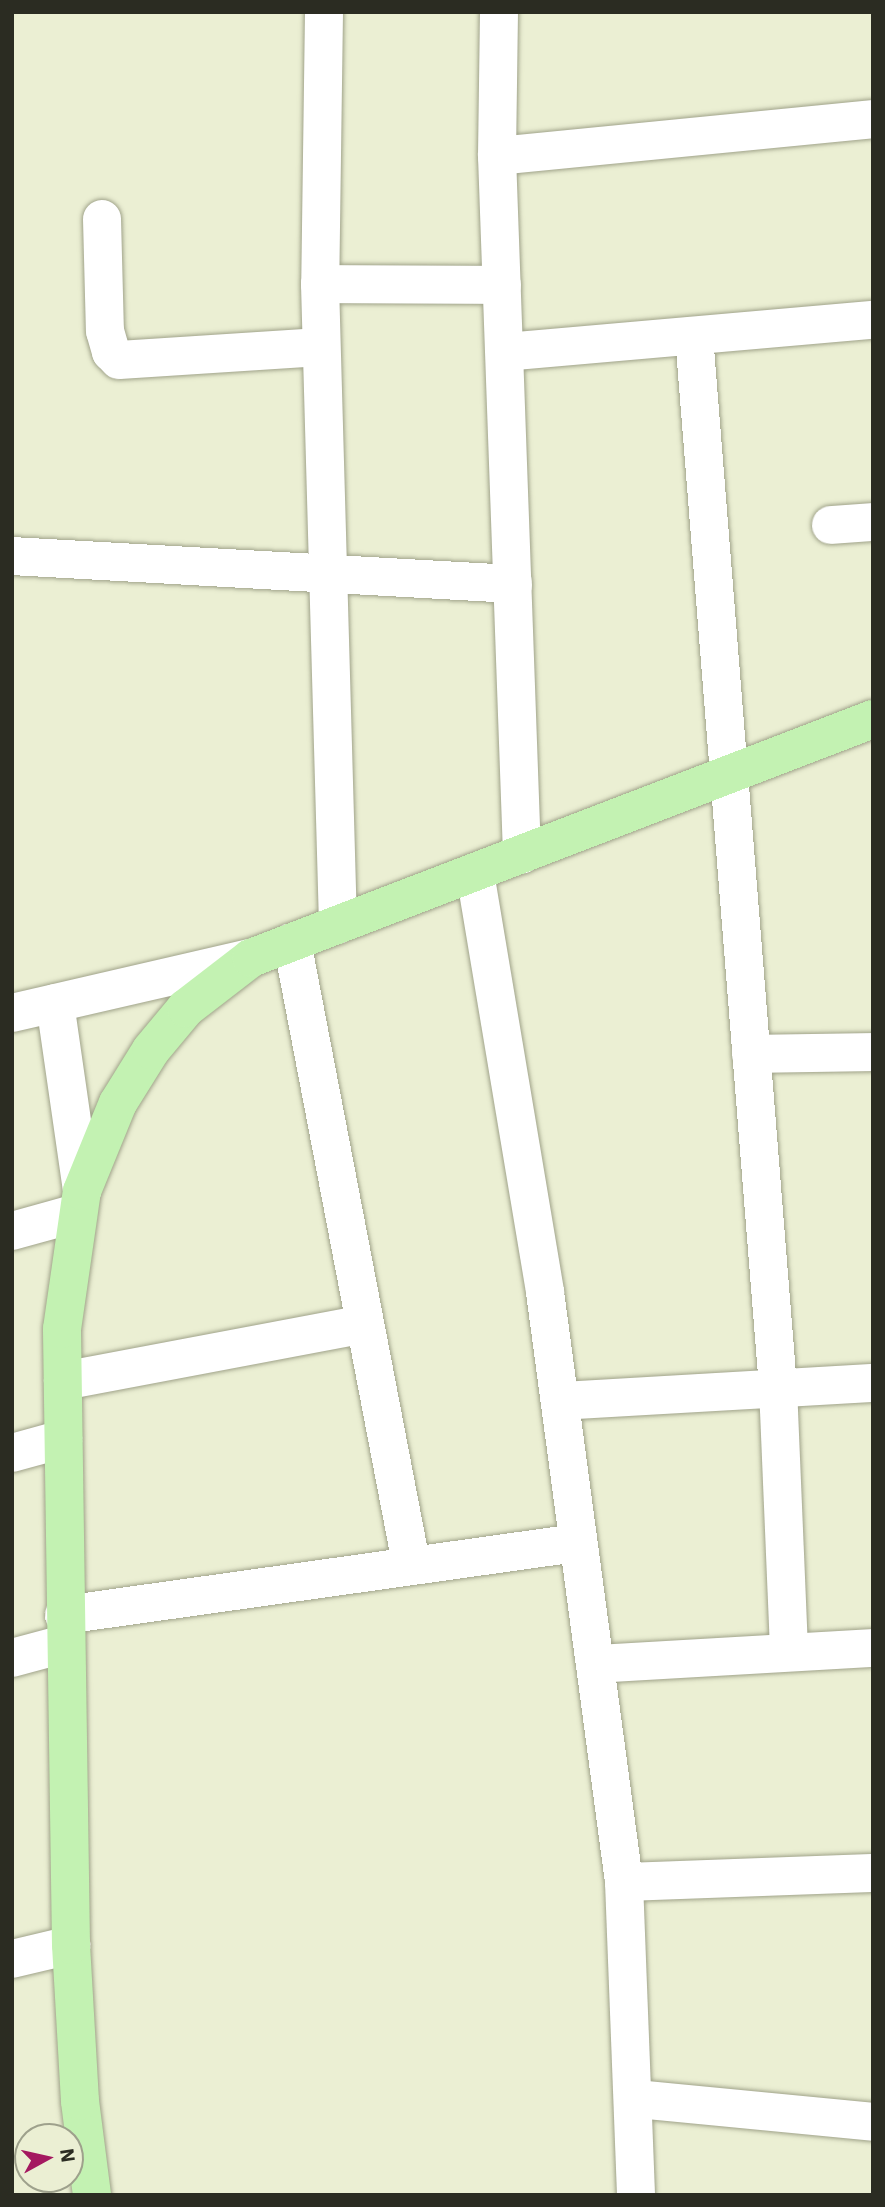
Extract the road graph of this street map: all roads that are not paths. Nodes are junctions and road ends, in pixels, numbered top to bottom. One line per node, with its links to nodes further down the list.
1 (324, 12): 6 (street)
2 (499, 12): 4 (street)
3 (873, 119): 4 (street)
4 (497, 156): 7 (street)
5 (102, 219): 10 (street)
6 (320, 284): 7 (street); 10 (street)
7 (502, 285): 11 (street)
8 (873, 320): 9 (street)
9 (694, 336): 11 (street); 18 (street)
10 (321, 347): 15 (street)
11 (505, 352): 16 (street)
12 (873, 522): 13 (street)
13 (831, 525)
14 (12, 556): 15 (street)
15 (328, 574): 16 (street); 21 (street)
16 (513, 584): 19 (street)
17 (873, 719): 18 (main road)
18 (729, 775): 19 (main road); 27 (street)
19 (522, 855): 20 (main road)
20 (475, 873): 21 (main road); 34 (street)
21 (338, 925): 22 (main road)
22 (292, 942): 23 (main road); 30 (street)
23 (251, 958): 24 (street); 28 (main road)
24 (55, 1003): 25 (street); 28 (street)
25 (12, 1013)
26 (873, 1052): 27 (street)
27 (751, 1054): 33 (street)
28 (80, 1202): 29 (street); 31 (main road)
29 (12, 1231)
30 (365, 1324): 31 (street); 38 (street)
31 (63, 1381): 35 (main road)
32 (873, 1383): 33 (street)
33 (778, 1387): 34 (street); 41 (street)
34 (560, 1401): 37 (street)
35 (63, 1439): 36 (street); 39 (main road)
36 (12, 1453)
37 (576, 1544): 38 (street); 43 (street)
38 (411, 1563): 39 (street)
39 (64, 1629): 42 (street); 46 (main road)
40 (873, 1648): 41 (street)
41 (789, 1651): 43 (street)
42 (12, 1658)
43 (595, 1664): 45 (street)
44 (873, 1873): 45 (street)
45 (624, 1882): 48 (street)
46 (71, 1945): 47 (street); 50 (main road)
47 (12, 1959)
48 (636, 2099): 49 (street); 51 (street)
49 (873, 2122)
50 (92, 2195)
51 (636, 2195)

